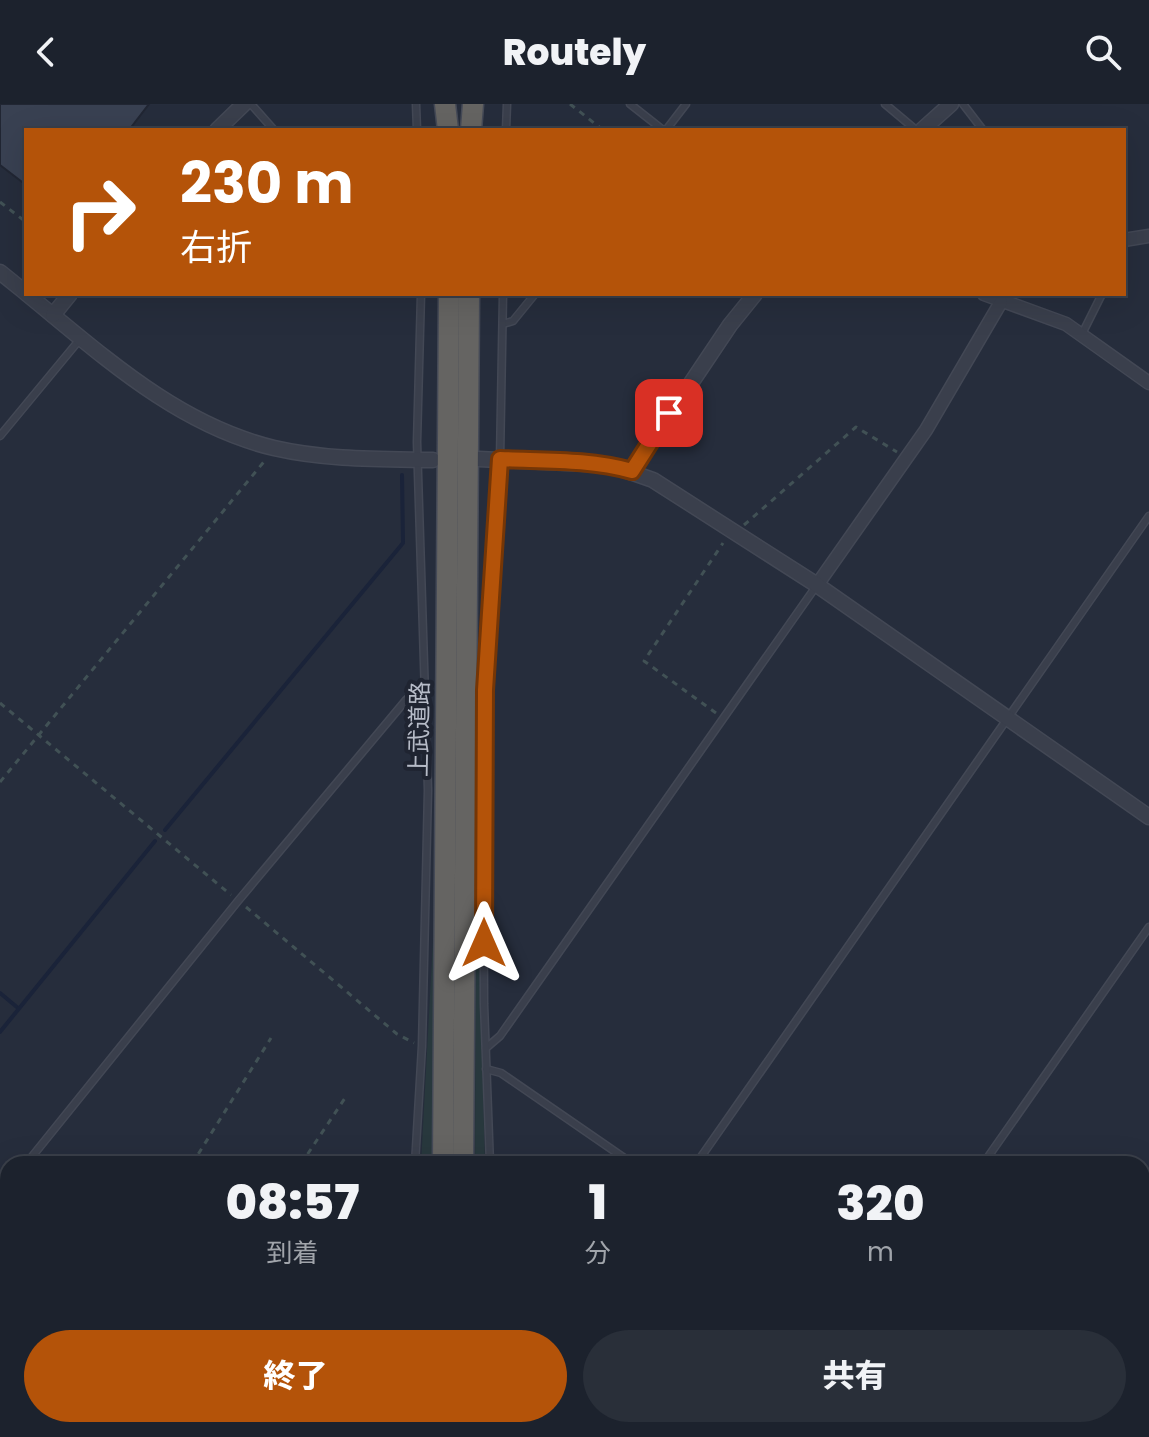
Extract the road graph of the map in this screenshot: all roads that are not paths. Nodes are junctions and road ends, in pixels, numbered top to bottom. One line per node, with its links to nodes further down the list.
1 (244, 104): 12 (street)
2 (251, 104): 13 (lane)
3 (416, 104): 14 (lane)
4 (448, 104): 15 (highway)
5 (472, 104): 16 (highway)
6 (507, 104): 17 (lane)
7 (630, 104): 18 (lane)
8 (686, 104): 19 (lane)
9 (885, 104): 20 (lane)
10 (951, 104): 21 (street)
11 (963, 104): 22 (lane)
12 (219, 128)
13 (272, 128)
14 (417, 128)
15 (449, 128)
16 (471, 128)
17 (506, 128)
18 (661, 128)
19 (666, 128)
20 (914, 128)
21 (924, 128)
22 (981, 128)
23 (1149, 236): 24 (street)
24 (1126, 240)
25 (0, 272): 26 (street)
26 (24, 292)
27 (29, 296): 38 (street)
28 (68, 296): 38 (street)
29 (421, 296): 46 (lane)
30 (449, 296): 53 (highway, 上武道路)
31 (469, 296): 53 (highway, 上武道路)
32 (503, 296): 39 (lane)
33 (533, 296): 39 (lane)
34 (753, 296): 48 (street)
35 (988, 296): 37 (street)
36 (1101, 296): 40 (lane)
37 (1001, 302): 40 (street); 50 (street)
38 (53, 315): 41 (street)
39 (503, 324): 45 (lane)
40 (1081, 336): 42 (street)
41 (81, 338): 43 (lane); 46 (street)
42 (1149, 383)
43 (0, 436)
44 (479, 459): 45 (street)
45 (500, 459): 48 (street); 53 (lane)
46 (417, 460): 47 (street); 51 (lane)
47 (433, 460)
48 (632, 471): 50 (street)
49 (1149, 516): 52 (lane)
50 (817, 585): 52 (street); 56 (lane)
51 (425, 688): 53 (lane); 58 (lane)
52 (1006, 718): 54 (street); 64 (lane)
53 (455, 791): 56 (lane); 59 (lane); 60 (highway, 上武道路); 61 (highway, 上武道路)
54 (1149, 817)
55 (1149, 927): 65 (lane)
56 (486, 1048): 57 (lane)
57 (486, 1069): 62 (lane); 63 (lane)
58 (32, 1156)
59 (415, 1156)
60 (443, 1156)
61 (463, 1156)
62 (490, 1156)
63 (621, 1156)
64 (702, 1156)
65 (989, 1156)

